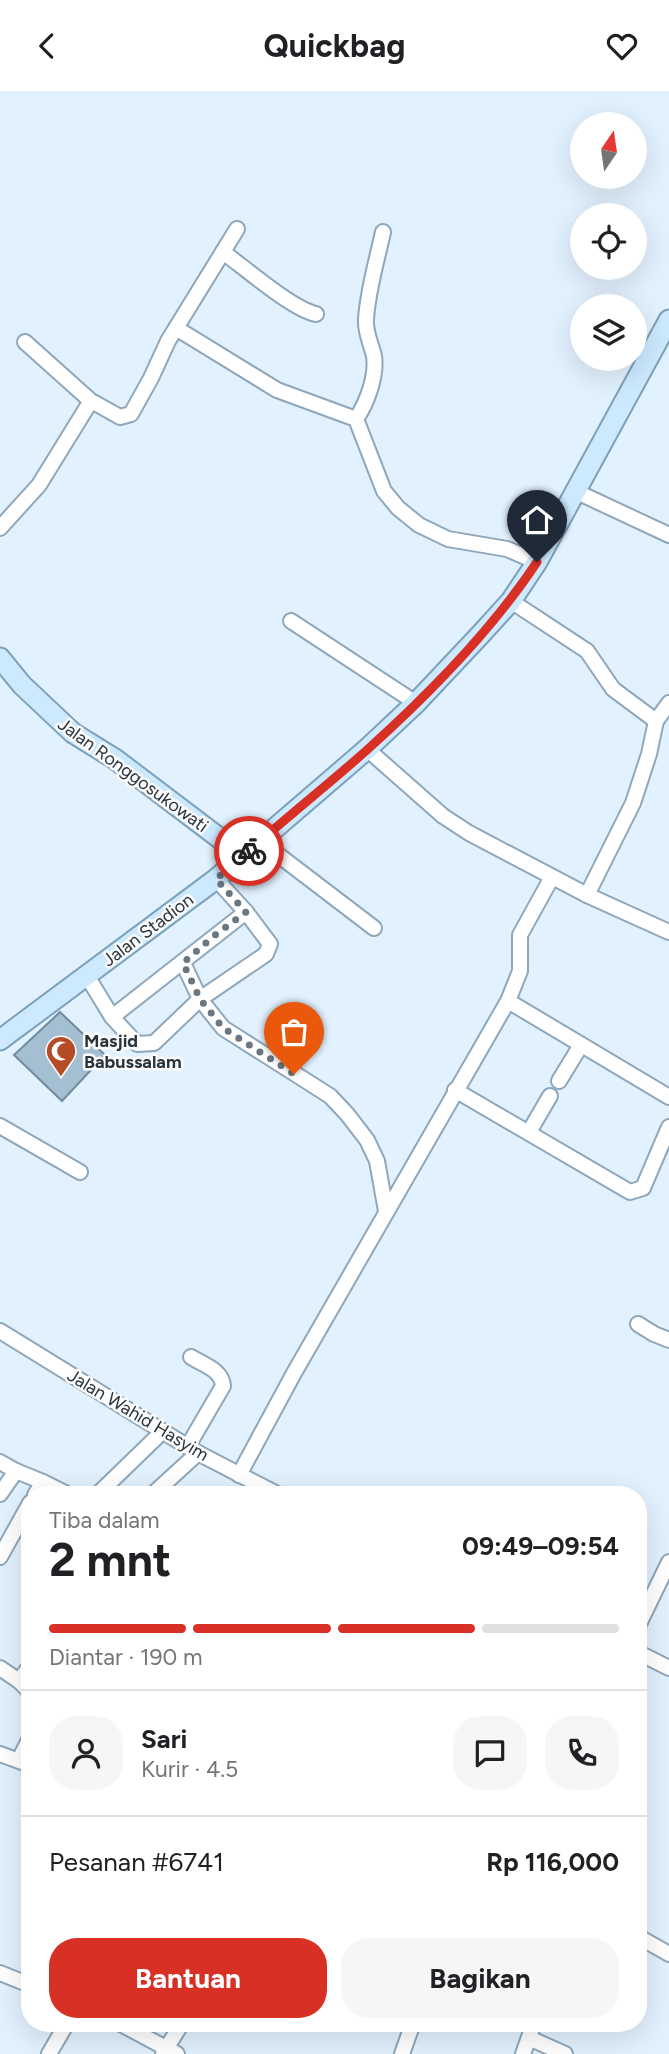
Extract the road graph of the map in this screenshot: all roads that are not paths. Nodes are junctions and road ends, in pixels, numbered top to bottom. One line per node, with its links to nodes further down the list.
1 (237, 229): 3 (street)
2 (383, 232): 9 (street)
3 (223, 252): 4 (street); 6 (street)
4 (316, 314)
5 (669, 320): 10 (main road, Jalan Stadion)
6 (176, 328): 8 (street); 9 (street)
7 (25, 342): 8 (street)
8 (92, 402): 11 (street)
9 (356, 419): 13 (street)
10 (575, 491): 12 (street); 13 (main road, Jalan Stadion)
11 (0, 528)
12 (669, 534)
13 (537, 562): 14 (main road, Jalan Stadion)
14 (511, 601): 17 (main road, Jalan Stadion); 19 (street)
15 (292, 621): 17 (street)
16 (2, 666): 22 (main road, Jalan Ronggosukowati)
17 (416, 703): 20 (main road, Jalan Stadion)
18 (669, 703): 19 (street)
19 (656, 721): 25 (street)
20 (367, 750): 21 (main road, Jalan Stadion); 23 (street)
21 (260, 841): 22 (main road, Jalan Stadion); 27 (street)
22 (243, 856): 24 (main road, Jalan Stadion)
23 (552, 877): 25 (street); 32 (street)
24 (216, 879): 26 (street); 30 (main road, Jalan Stadion)
25 (587, 895): 28 (street)
26 (246, 912): 29 (street); 31 (street)
27 (374, 928)
28 (669, 932)
29 (183, 963): 31 (street); 33 (street)
30 (87, 976): 33 (street); 34 (main road, Jalan Stadion)
31 (200, 999): 33 (street); 44 (street)
32 (508, 1001): 35 (street); 37 (street)
33 (112, 1017)
34 (0, 1040)
35 (581, 1045): 36 (street); 39 (street)
36 (559, 1081)
37 (455, 1090): 42 (street); 44 (street)
38 (550, 1095): 42 (street)
39 (669, 1097)
40 (0, 1126): 43 (street)
41 (669, 1127): 42 (street)
42 (529, 1132)
43 (80, 1172)
44 (386, 1211): 53 (street)
45 (638, 1324): 47 (street)
46 (0, 1331): 49 (street, Jalan Wahid Hasyim)
47 (669, 1340)
48 (191, 1357): 50 (street)
49 (163, 1431): 50 (street, Jalan Wahid Hasyim); 55 (street)
50 (193, 1449): 53 (street, Jalan Wahid Hasyim); 56 (street)
51 (0, 1462): 52 (street)
52 (16, 1471): 54 (street); 58 (street)
53 (239, 1475): 57 (street, Jalan Wahid Hasyim)
54 (36, 1486)
55 (106, 1486)
56 (160, 1486)
57 (261, 1486)
58 (0, 1494)
59 (21, 1514): 60 (street)
60 (6, 1533): 61 (street)
61 (0, 1557)
62 (669, 1562): 63 (street)
63 (647, 1607)
64 (647, 1657): 66 (street)
65 (0, 1659): 67 (street)
66 (669, 1668)
67 (19, 1675)
68 (0, 1754): 69 (street)
69 (21, 1762)
70 (647, 1942): 71 (street)
71 (669, 1954)
72 (0, 1973): 73 (street)
73 (21, 1981)
74 (62, 2032): 81 (street)
75 (135, 2032): 80 (street)
76 (178, 2032): 80 (street)
77 (410, 2032): 82 (street)
78 (531, 2032): 79 (street)
79 (529, 2038): 83 (street); 84 (street)
80 (169, 2052)
81 (49, 2054)
82 (401, 2054)
83 (523, 2054)
84 (565, 2054)

